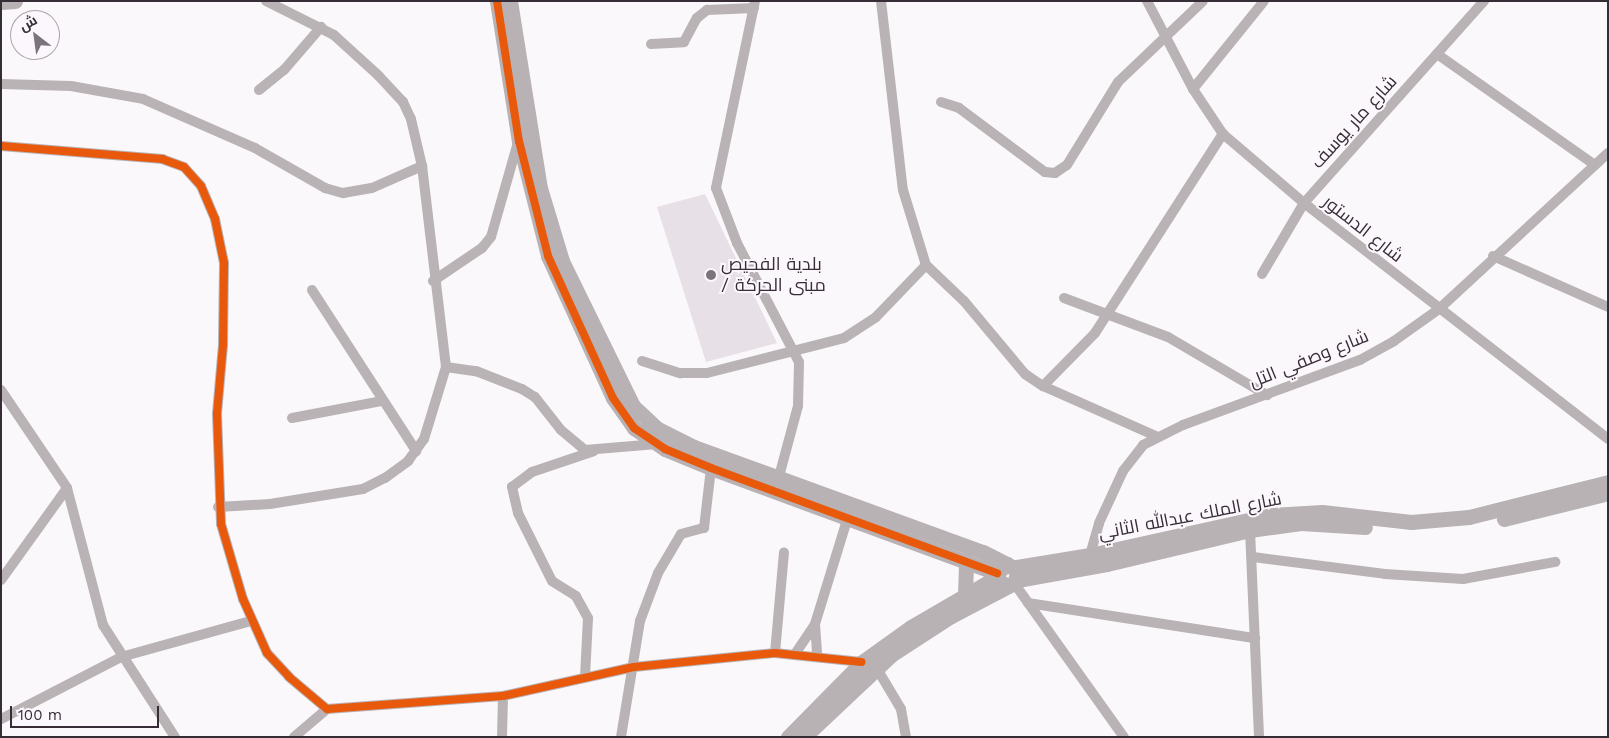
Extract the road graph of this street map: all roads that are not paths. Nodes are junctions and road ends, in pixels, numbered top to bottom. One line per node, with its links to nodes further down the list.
1 (15, 1): 10 (main road)
2 (266, 1): 12 (street)
3 (497, 1): 20 (main road)
4 (510, 1): 20 (main road)
5 (881, 1): 29 (street)
6 (1147, 1): 13 (street, شارع الدستور)
7 (1203, 1): 13 (street)
8 (1264, 1): 17 (street)
9 (1484, 1): 15 (street, شارع مار يوسف)
10 (1, 2)
11 (757, 3): 14 (street); 37 (street)
12 (322, 27): 18 (street); 26 (street)
13 (1165, 36): 17 (street, شارع الدستور); 19 (street)
14 (651, 44)
15 (1437, 54): 25 (street); 27 (street, شارع مار يوسف)
16 (1, 84): 26 (street)
17 (1193, 89): 21 (street, شارع الدستور)
18 (259, 90)
19 (941, 102)
20 (519, 105): 22 (main road); 51 (main road)
21 (1223, 134): 27 (street, شارع الدستور); 36 (street)
22 (519, 141): 31 (street); 47 (main road)
23 (1, 146): 56 (street)
24 (1608, 153): 25 (street, شارع وصفي التل)
25 (1595, 164): 28 (street, شارع وصفي التل)
26 (422, 166): 31 (street)
27 (1304, 203): 30 (street, شارع مار يوسف); 35 (street, شارع الدستور)
28 (1493, 256): 34 (street); 35 (street, شارع وصفي التل)
29 (926, 265): 37 (street); 40 (street)
30 (1262, 274)
31 (433, 281): 39 (street)
32 (312, 290): 43 (street)
33 (1064, 298): 36 (street)
34 (1608, 307)
35 (1439, 309): 42 (street, شارع وصفي التل); 46 (street, شارع الدستور)
36 (1109, 315): 40 (street); 42 (street)
37 (793, 351): 38 (street); 51 (street)
38 (642, 360)
39 (446, 367): 48 (street); 49 (street)
40 (1042, 386): 45 (street)
41 (1, 390): 53 (street)
42 (1267, 394): 45 (street, شارع وصفي التل)
43 (382, 401): 44 (street); 49 (street)
44 (292, 418)
45 (1156, 436): 60 (street, شارع وصفي التل)
46 (1608, 439)
47 (657, 444): 48 (street); 50 (main road)
48 (594, 451): 77 (street)
49 (416, 452): 56 (street)
50 (711, 468): 55 (main road); 76 (street)
51 (778, 478): 55 (street); 64 (main road)
52 (1608, 482): 60 (main road, شارع الملك عبدالله الثاني)
53 (68, 488): 65 (street); 74 (street)
54 (1608, 493): 58 (main road, شارع الملك عبدالله الثاني)
55 (775, 494): 57 (main road)
56 (218, 507): 68 (street)
57 (848, 517): 62 (main road); 69 (street)
58 (1250, 530): 61 (street); 64 (main road, شارع الملك عبدالله الثاني)
59 (784, 552): 71 (street)
60 (1090, 556): 64 (main road, شارع الملك عبدالله الثاني)
61 (1253, 557): 63 (street); 70 (street)
62 (966, 561): 64 (main road); 66 (main road)
63 (1555, 562)
64 (1008, 576): 66 (main road, شارع الملك عبدالله الثاني); 67 (street); 75 (main road, شارع الملك عبدالله الثاني)
65 (1, 580)
66 (964, 594): 75 (main road, شارع الملك عبدالله الثاني)
67 (1028, 603): 70 (street); 88 (street)
68 (251, 620): 74 (street); 79 (street)
69 (814, 624): 72 (street); 73 (street)
70 (1255, 638): 89 (street)
71 (775, 653): 72 (street); 76 (street)
72 (795, 654): 73 (street)
73 (817, 656): 75 (street)
74 (121, 657): 80 (street); 81 (street)
75 (869, 664): 85 (main road, شارع الملك عبدالله الثاني); 86 (main road, شارع الملك عبدالله الثاني); 87 (street)
76 (634, 667): 77 (street); 84 (street)
77 (585, 677): 78 (street)
78 (503, 696): 79 (street); 83 (street)
79 (328, 709): 82 (street)
80 (1, 719)
81 (175, 737)
82 (294, 737)
83 (502, 737)
84 (621, 737)
85 (788, 737)
86 (804, 737)
87 (906, 737)
88 (1124, 737)
89 (1259, 737)

